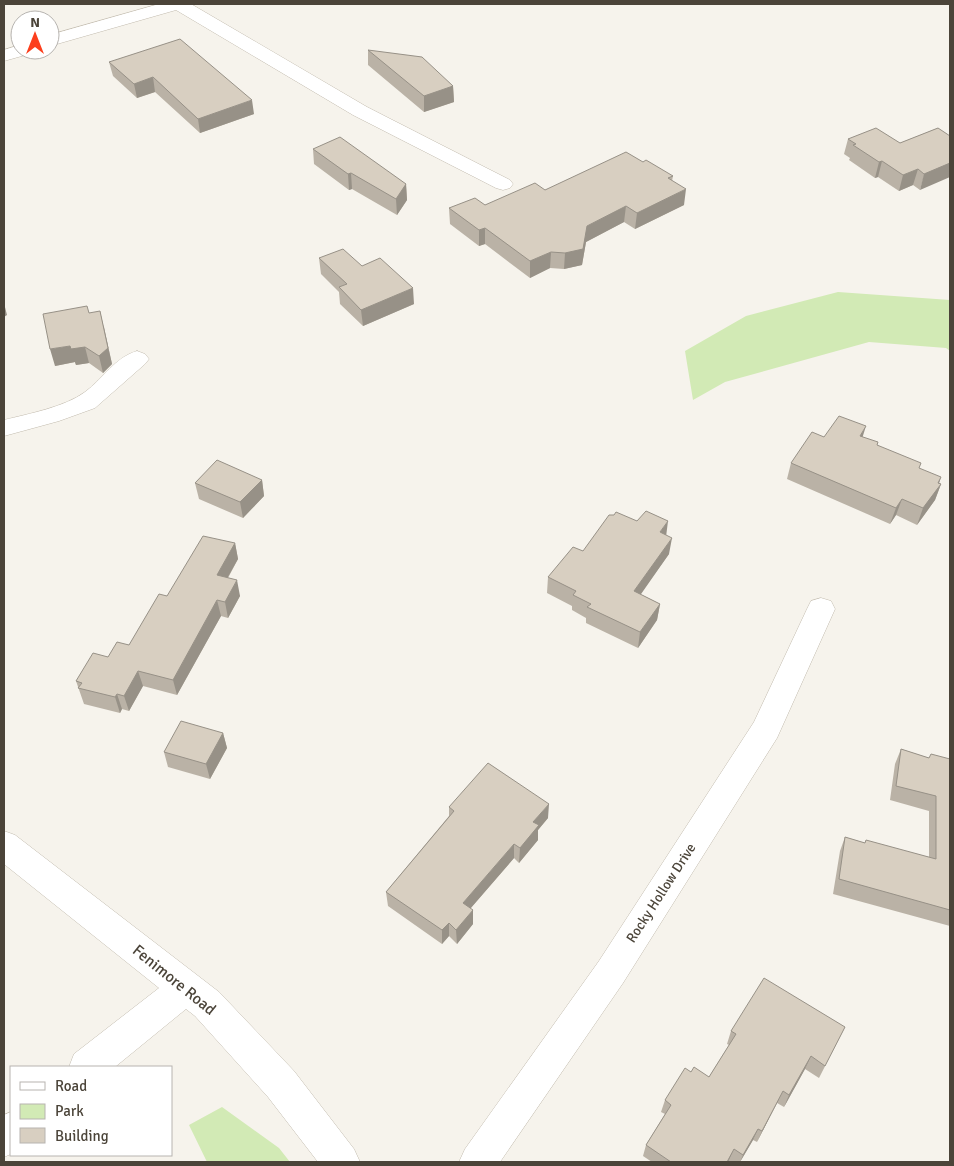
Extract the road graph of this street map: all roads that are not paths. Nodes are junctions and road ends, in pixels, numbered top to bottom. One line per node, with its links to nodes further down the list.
1 (178, 4): 2 (street); 3 (street)
2 (60, 39)
3 (503, 184)
4 (137, 359): 5 (street)
5 (4, 428)
6 (821, 609): 11 (street, Rocky Hollow Drive)
7 (4, 845): 8 (street, Fenimore Road)
8 (186, 988): 9 (street); 10 (street, Fenimore Road)
9 (88, 1066)
10 (341, 1162)
11 (478, 1162)

